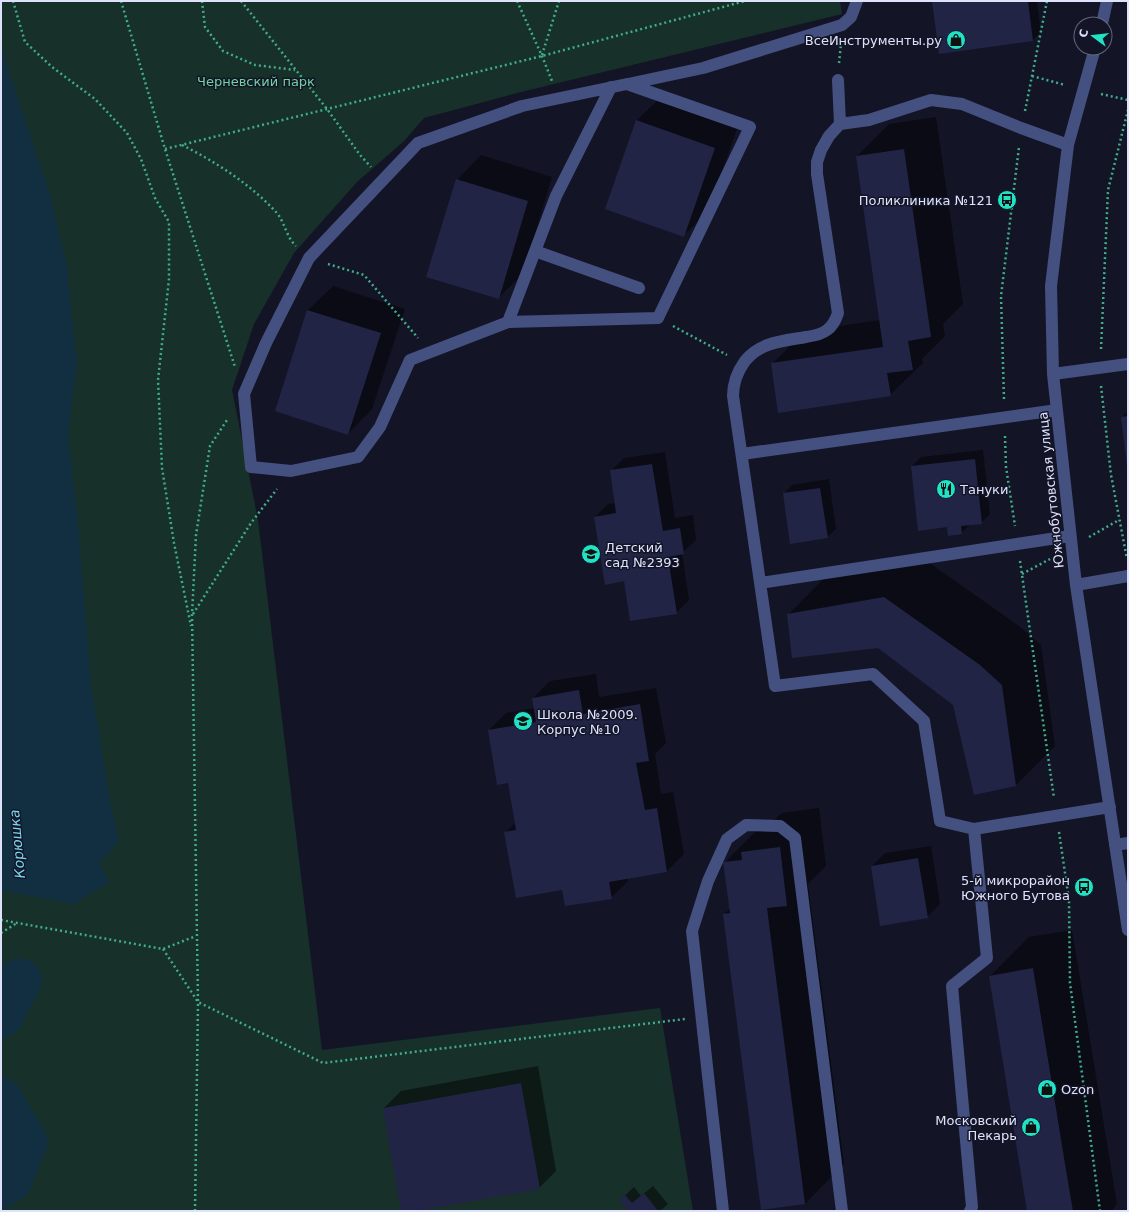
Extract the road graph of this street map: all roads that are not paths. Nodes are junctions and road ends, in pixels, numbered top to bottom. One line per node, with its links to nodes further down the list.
1 (857, 1): 6 (street)
2 (1107, 1): 3 (street)
3 (1104, 16)
4 (1093, 56): 9 (street, Южнобутовская улица)
5 (838, 80): 8 (street)
6 (627, 84): 7 (street); 12 (street)
7 (611, 87): 10 (street); 12 (street)
8 (840, 124): 9 (street); 16 (street)
9 (1068, 145): 14 (street, Южнобутовская улица)
10 (535, 251): 11 (street); 12 (street)
11 (639, 288)
12 (508, 322)
13 (1128, 364): 14 (street)
14 (1053, 374): 15 (street, Южнобутовская улица)
15 (1057, 410): 16 (street); 17 (street, Южнобутовская улица)
16 (742, 454): 19 (street)
17 (1070, 536): 19 (street); 20 (street, Южнобутовская улица)
18 (1128, 576): 20 (street)
19 (760, 583): 22 (street)
20 (1076, 585): 21 (street, Южнобутовская улица)
21 (1110, 807): 22 (street); 24 (street, Южнобутовская улица)
22 (974, 829): 28 (street)
23 (1128, 843): 24 (street)
24 (1115, 845): 25 (street, Южнобутовская улица)
25 (1128, 930)
26 (723, 1211): 27 (street)
27 (842, 1211)
28 (970, 1211)

